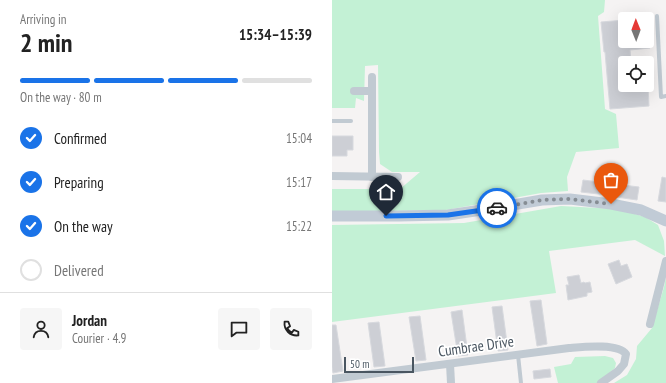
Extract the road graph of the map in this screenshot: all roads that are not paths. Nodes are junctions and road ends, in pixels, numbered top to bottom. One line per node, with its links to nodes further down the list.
1 (657, 16): 5 (lane)
2 (372, 77): 4 (street)
3 (354, 91): 4 (street)
4 (372, 91): 9 (street)
5 (666, 96)
6 (332, 121): 7 (lane)
7 (351, 121)
8 (332, 176): 9 (street)
9 (372, 177): 10 (street)
10 (398, 177)
11 (332, 216): 12 (main road)
12 (666, 221)
13 (666, 261): 14 (street)
14 (650, 324)
15 (518, 355): 16 (street, Cumbrae Drive); 19 (lane); 20 (street, Cumbrae Drive)
16 (450, 364): 17 (street, Cumbrae Drive); 18 (street)
17 (332, 379)
18 (452, 383)
19 (521, 383)
20 (601, 383)

